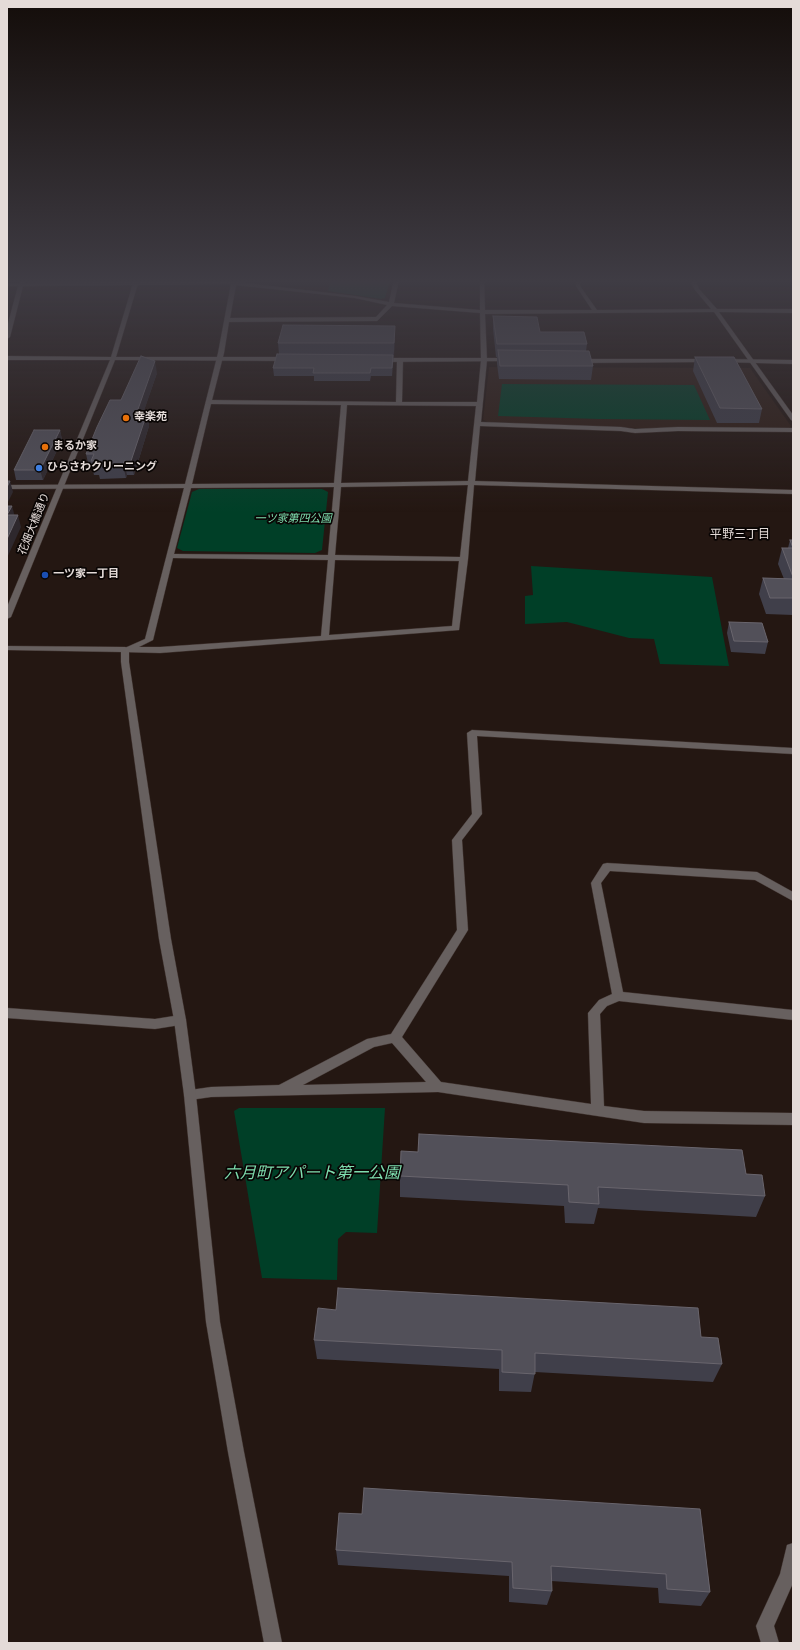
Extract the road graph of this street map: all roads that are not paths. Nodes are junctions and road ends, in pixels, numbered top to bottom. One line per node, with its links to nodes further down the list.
1 (484, 357): 9 (street)
2 (748, 357): 12 (street)
3 (7, 358): 4 (street)
4 (113, 358): 5 (street); 24 (street, 花畑大橋通り)
5 (220, 359): 6 (street); 14 (street)
6 (298, 359)
7 (376, 360): 8 (street)
8 (400, 360): 9 (street); 16 (street)
9 (484, 360): 10 (street); 17 (street)
10 (516, 360)
11 (571, 360): 12 (street)
12 (752, 362): 13 (street); 18 (street)
13 (793, 362)
14 (209, 402): 15 (street); 23 (street)
15 (344, 403): 16 (street); 22 (street)
16 (399, 403): 17 (street)
17 (480, 404): 19 (street)
18 (793, 419)
19 (478, 424): 20 (street); 21 (street)
20 (793, 430)
21 (471, 482): 22 (street); 26 (street); 29 (street)
22 (337, 484): 23 (street); 28 (street)
23 (188, 485): 24 (street); 27 (street)
24 (61, 486): 25 (street); 30 (street, 花畑大橋通り)
25 (7, 487)
26 (793, 492)
27 (169, 556): 28 (street); 33 (street)
28 (331, 557): 29 (street); 31 (street)
29 (464, 558): 31 (street)
30 (7, 617)
31 (325, 638): 33 (street)
32 (7, 648): 33 (street)
33 (125, 650): 39 (street)
34 (793, 751): 40 (street)
35 (793, 897): 36 (street)
36 (618, 996): 38 (street); 44 (street)
37 (7, 1013): 39 (street)
38 (793, 1015)
39 (180, 1020): 43 (street)
40 (395, 1038): 41 (street); 42 (street)
41 (438, 1087): 42 (street); 44 (street)
42 (281, 1091): 43 (street)
43 (190, 1095): 47 (street)
44 (598, 1110): 45 (street)
45 (793, 1118)
46 (793, 1551): 48 (street)
47 (273, 1643)
48 (770, 1643)

